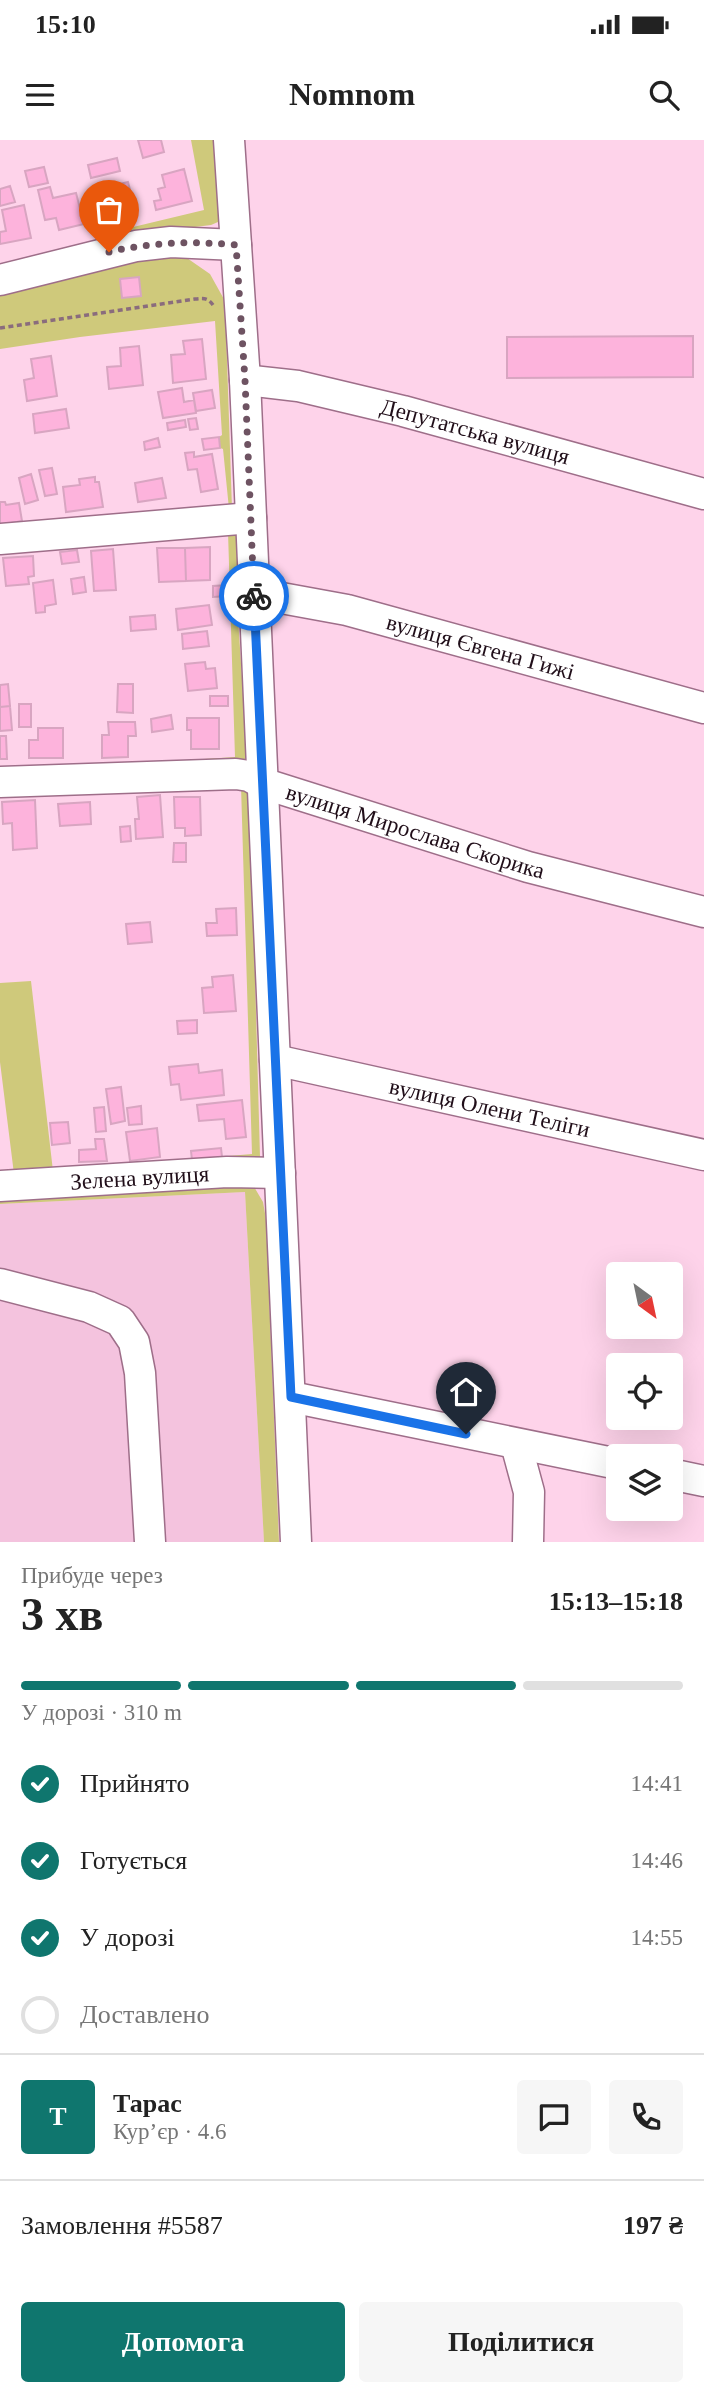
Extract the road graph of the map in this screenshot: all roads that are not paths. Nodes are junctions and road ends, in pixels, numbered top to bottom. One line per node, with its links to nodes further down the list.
1 (229, 140): 2 (street)
2 (236, 245): 3 (street); 4 (street)
3 (0, 279)
4 (245, 380): 5 (street, Депутатська вулиця); 6 (street)
5 (704, 494)
6 (251, 518): 7 (street); 8 (street)
7 (0, 539)
8 (254, 593): 9 (street, вулиця Євгена Гижі); 11 (street)
9 (704, 708)
10 (0, 782): 11 (street, вулиця Мирослава Скорика)
11 (262, 783): 12 (street, вулиця Мирослава Скорика); 13 (street)
12 (704, 912)
13 (275, 1060): 14 (street, вулиця Олени Теліги); 15 (street)
14 (704, 1155)
15 (280, 1173): 16 (street, Зелена вулиця); 18 (street)
16 (0, 1186)
17 (0, 1284): 23 (street)
18 (291, 1397): 19 (street); 24 (street)
19 (516, 1444): 20 (street); 25 (street)
20 (606, 1462)
21 (683, 1476): 22 (street)
22 (704, 1480)
23 (150, 1542)
24 (296, 1542)
25 (528, 1542)

